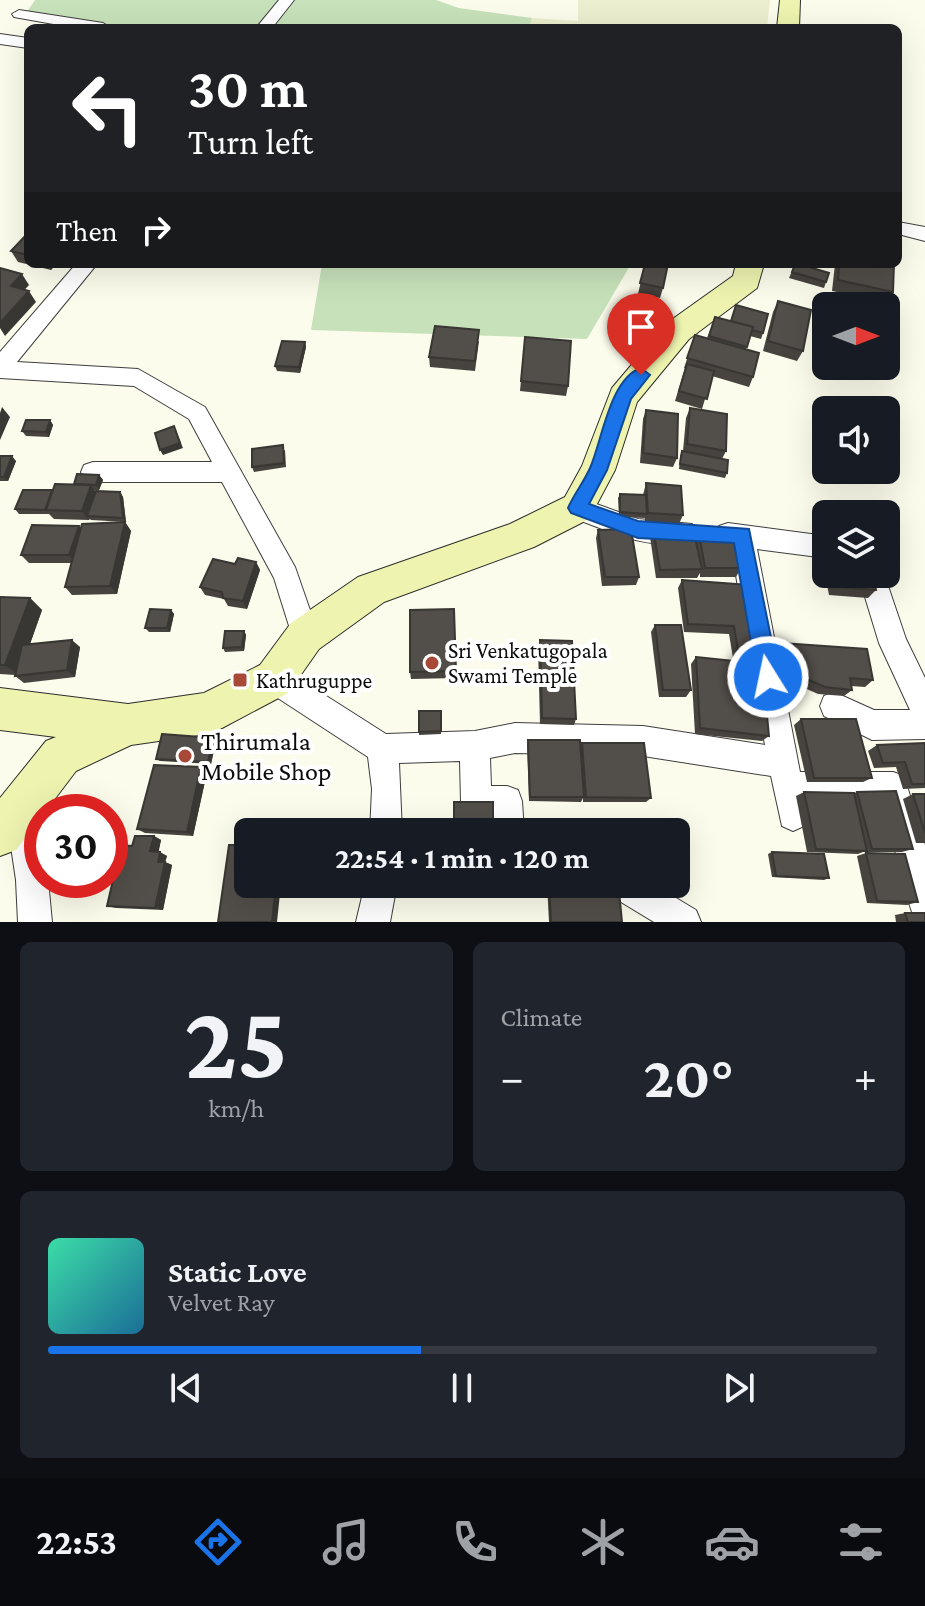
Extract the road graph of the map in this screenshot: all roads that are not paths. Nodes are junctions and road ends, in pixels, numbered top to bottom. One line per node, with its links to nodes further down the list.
1 (287, 0): 5 (street)
2 (790, 0): 6 (street)
3 (19, 14): 4 (street)
4 (79, 24)
5 (267, 24)
6 (788, 24)
7 (0, 39): 8 (street)
8 (24, 42)
9 (902, 229): 10 (street)
10 (925, 234)
11 (84, 268): 13 (street)
12 (749, 268): 16 (street)
13 (0, 368): 15 (street)
14 (93, 472): 15 (street)
15 (230, 472): 20 (street)
16 (577, 508): 17 (street); 20 (street)
17 (742, 535): 18 (street); 29 (street)
18 (812, 545)
19 (875, 588): 24 (street)
20 (305, 636): 21 (street)
21 (274, 679): 26 (street); 28 (street)
22 (834, 706): 25 (street)
23 (0, 709): 26 (street)
24 (925, 709)
25 (925, 724)
26 (128, 725): 32 (street)
27 (475, 746): 28 (street); 29 (street); 31 (street)
28 (382, 749): 30 (street)
29 (788, 788): 33 (street)
30 (386, 818)
31 (508, 818)
32 (10, 820): 37 (street)
33 (918, 852): 36 (street)
34 (378, 898): 38 (street)
35 (645, 898): 39 (street)
36 (925, 903)
37 (43, 920)
38 (373, 922)
39 (684, 922)

